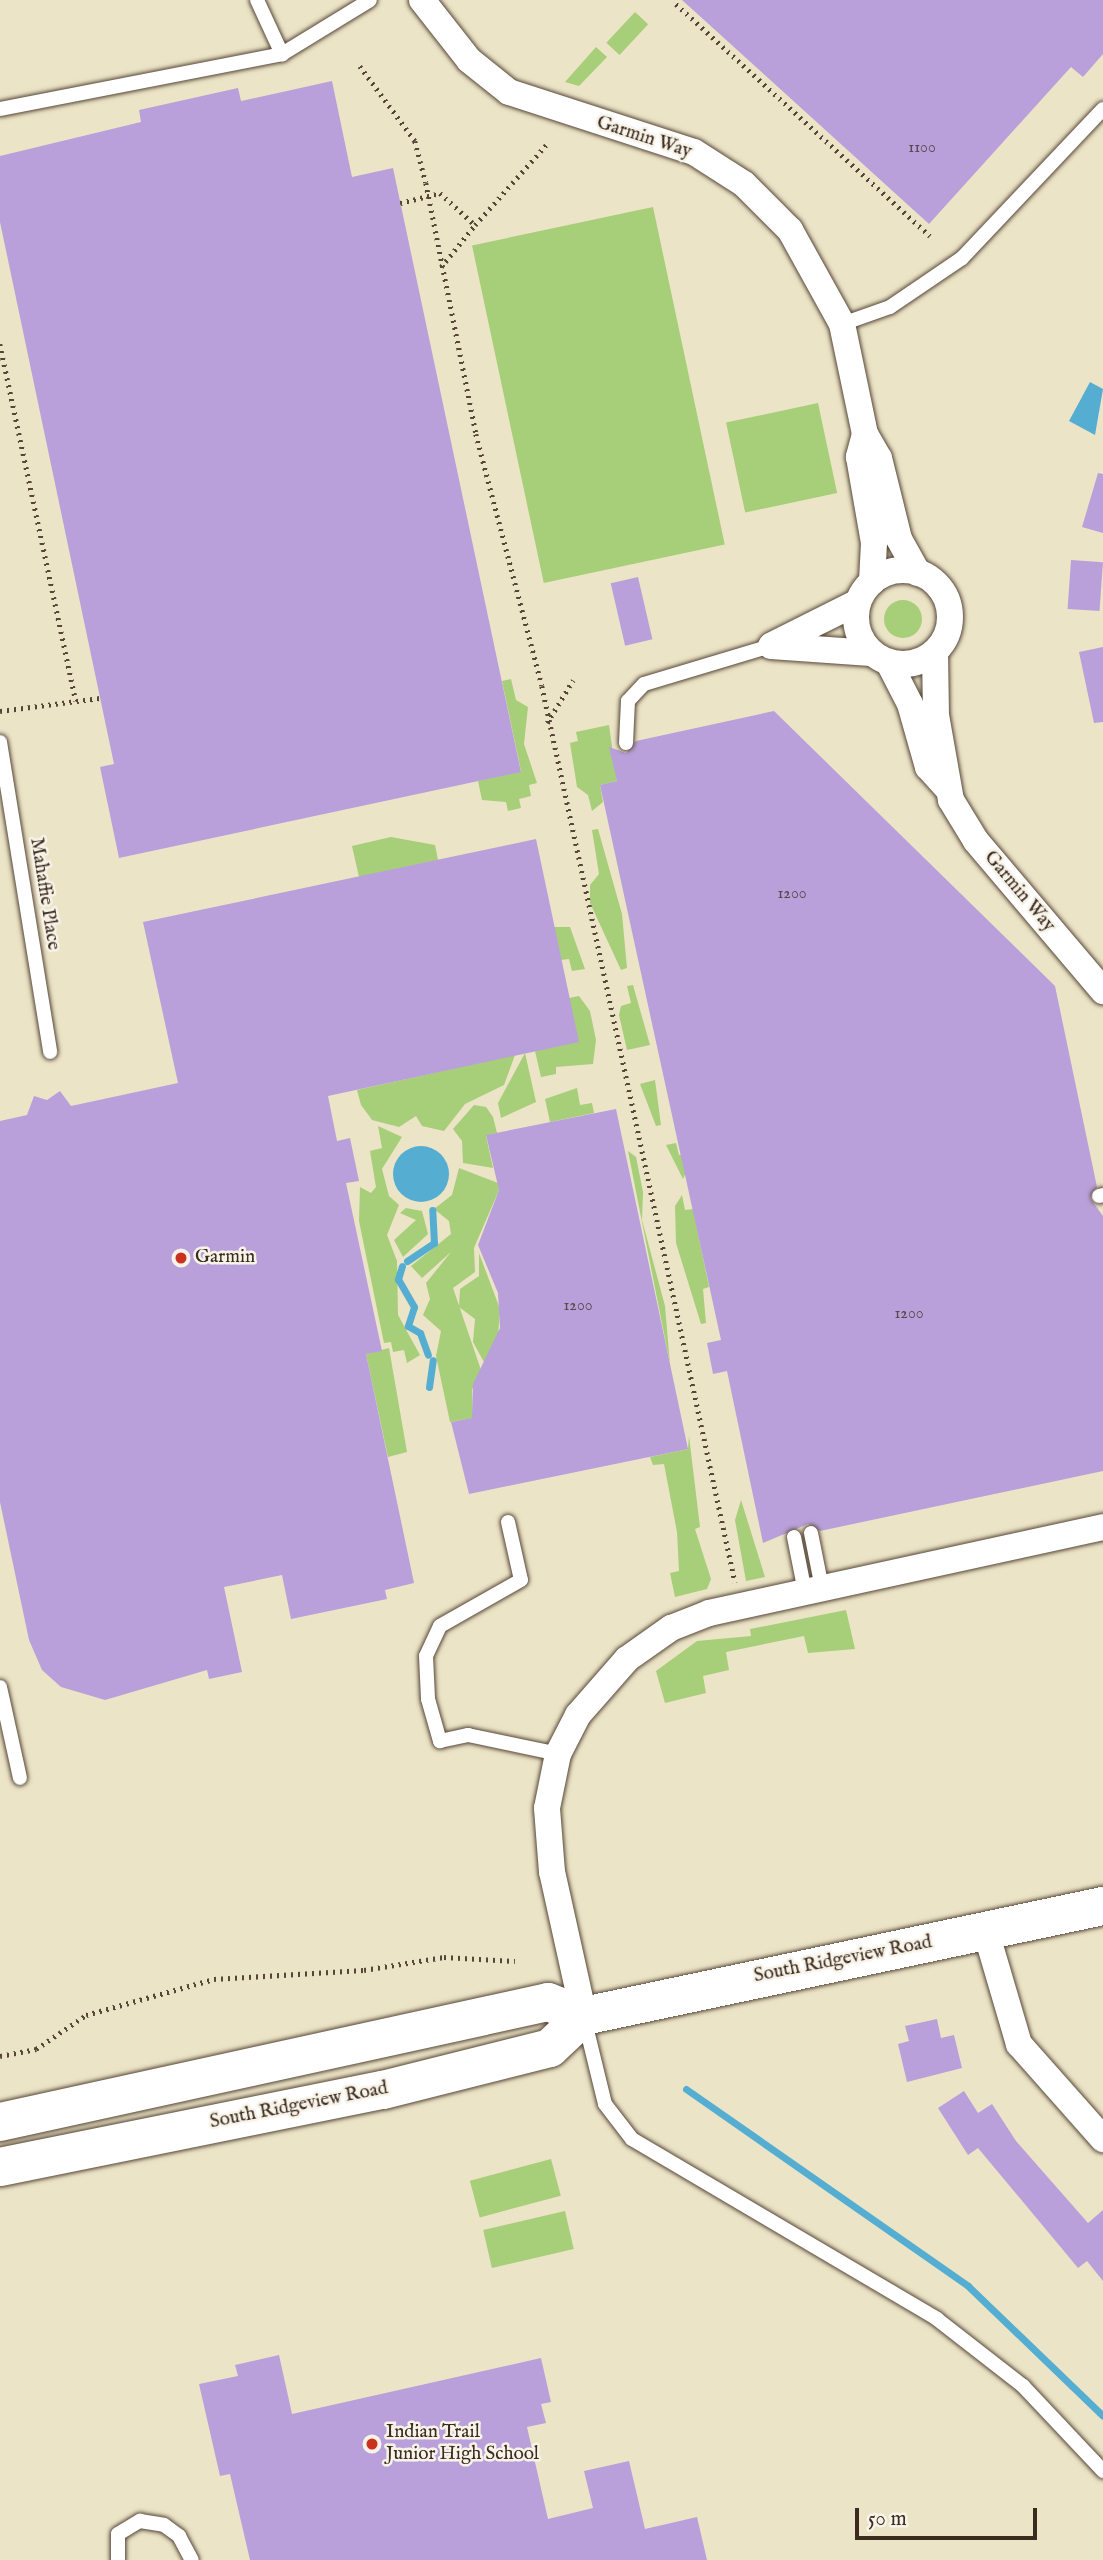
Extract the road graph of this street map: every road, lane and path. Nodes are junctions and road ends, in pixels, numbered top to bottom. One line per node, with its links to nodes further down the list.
1 (257, 0): 5 (lane)
2 (370, 0): 5 (lane)
3 (422, 0): 15 (street, Garmin Way)
4 (676, 4): 13 (path)
5 (282, 54): 8 (lane)
6 (360, 66): 10 (path)
7 (1103, 108): 15 (lane)
8 (0, 109)
9 (546, 145): 12 (path)
10 (426, 196): 11 (path); 12 (path); 14 (path)
11 (400, 203)
12 (475, 226): 14 (path)
13 (930, 236)
14 (441, 267): 27 (path)
15 (842, 324): 17 (street, Garmin Way)
16 (0, 344): 25 (path)
17 (865, 434): 18 (street, Garmin Way); 19 (street, Garmin Way)
18 (918, 573): 19 (street); 21 (street, Garmin Way)
19 (865, 592): 20 (street); 22 (street, Garmin Way)
20 (771, 646): 22 (street); 29 (lane)
21 (935, 652): 22 (street); 30 (street, Garmin Way)
22 (880, 658): 30 (street, Garmin Way)
23 (573, 680): 27 (path)
24 (100, 698): 25 (path)
25 (76, 701): 26 (path)
26 (0, 711)
27 (547, 723): 37 (path)
28 (0, 742): 32 (lane, Mahaffie Place)
29 (626, 743)
30 (946, 788): 31 (street, Garmin Way)
31 (1103, 991)
32 (50, 1052)
33 (508, 1522): 40 (lane)
34 (1103, 1527): 38 (street)
35 (811, 1533): 38 (lane)
36 (794, 1537): 38 (lane)
37 (736, 1586)
38 (813, 1590): 40 (street)
39 (0, 1687): 41 (lane)
40 (558, 1754): 45 (street)
41 (20, 1778)
42 (1103, 1906): 43 (main road, South Ridgeview Road)
43 (986, 1932): 45 (main road, South Ridgeview Road); 48 (street)
44 (515, 1961): 46 (path)
45 (584, 2016): 47 (main road); 49 (main road, South Ridgeview Road); 50 (lane)
46 (0, 2056)
47 (0, 2122)
48 (1103, 2139)
49 (0, 2167)
50 (1103, 2471)
51 (118, 2560): 52 (lane)
52 (192, 2560)

